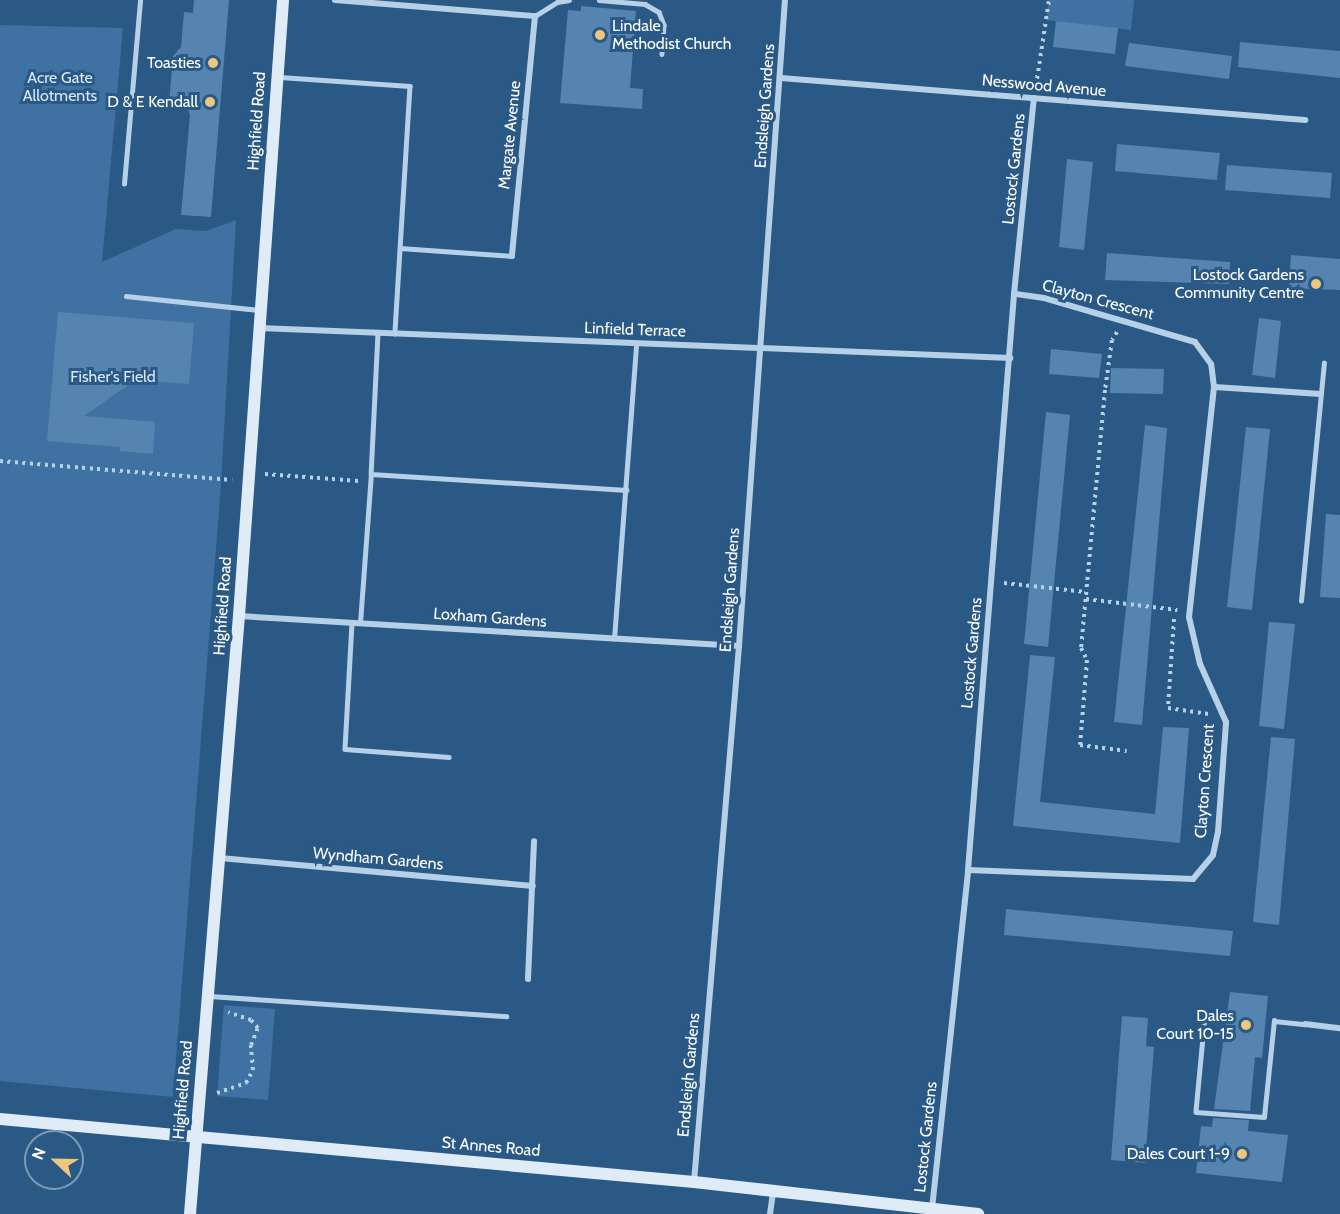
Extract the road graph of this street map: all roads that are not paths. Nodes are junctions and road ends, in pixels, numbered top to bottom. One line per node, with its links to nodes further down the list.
1 (140, 0): 15 (lane)
2 (283, 0): 11 (street, Highfield Road)
3 (335, 0): 9 (street)
4 (549, 0): 8 (lane)
5 (569, 0): 8 (lane)
6 (599, 0): 10 (lane)
7 (785, 0): 12 (street, Endsleigh Gardens)
8 (549, 7): 9 (lane)
9 (535, 16): 17 (street, Margate Avenue)
10 (662, 54)
11 (277, 77): 16 (lane); 20 (street, Highfield Road)
12 (781, 78): 13 (street, Nesswood Avenue); 25 (street, Endsleigh Gardens)
13 (1034, 98): 14 (street, Nesswood Avenue); 18 (street, Lostock Gardens)
14 (1305, 120)
15 (124, 184)
16 (400, 248): 17 (lane); 23 (lane)
17 (512, 256)
18 (1014, 294): 26 (street, Lostock Gardens); 28 (street, Clayton Crescent)
19 (126, 296): 20 (lane)
20 (260, 310): 21 (street, Highfield Road)
21 (259, 328): 22 (street, Linfield Terrace); 33 (street, Highfield Road)
22 (378, 333): 23 (street, Linfield Terrace); 30 (lane)
23 (395, 333): 24 (street, Linfield Terrace)
24 (636, 343): 25 (street, Linfield Terrace); 31 (lane)
25 (761, 348): 26 (street, Linfield Terrace); 37 (street, Endsleigh Gardens)
26 (1010, 358): 41 (street, Lostock Gardens)
27 (1324, 363): 29 (lane)
28 (1214, 387): 29 (street); 41 (street, Clayton Crescent)
29 (1321, 394): 32 (lane)
30 (371, 474): 31 (lane); 35 (lane)
31 (627, 490): 36 (lane)
32 (1301, 601)
33 (239, 616): 34 (street, Loxham Gardens); 40 (street, Highfield Road)
34 (352, 622): 35 (street, Loxham Gardens); 38 (lane)
35 (360, 623): 36 (street, Loxham Gardens)
36 (614, 639): 37 (street, Loxham Gardens)
37 (740, 646): 51 (street, Endsleigh Gardens)
38 (449, 757)
39 (534, 841): 42 (street)
40 (220, 858): 42 (street, Wyndham Gardens); 44 (street, Highfield Road)
41 (968, 870): 53 (street, Lostock Gardens)
42 (533, 886): 43 (street)
43 (528, 979)
44 (207, 1001): 46 (lane); 50 (street, Highfield Road)
45 (1205, 1016): 47 (lane)
46 (506, 1017)
47 (1305, 1024): 48 (street)
48 (1340, 1028)
49 (0, 1119): 50 (street, St Annes Road)
50 (196, 1136): 51 (street, St Annes Road); 54 (street, Highfield Road)
51 (694, 1182): 52 (street, St Annes Road)
52 (773, 1192): 53 (street, St Annes Road); 55 (street)
53 (932, 1212): 56 (street, St Annes Road)
54 (189, 1214)
55 (770, 1214)
56 (978, 1214)

